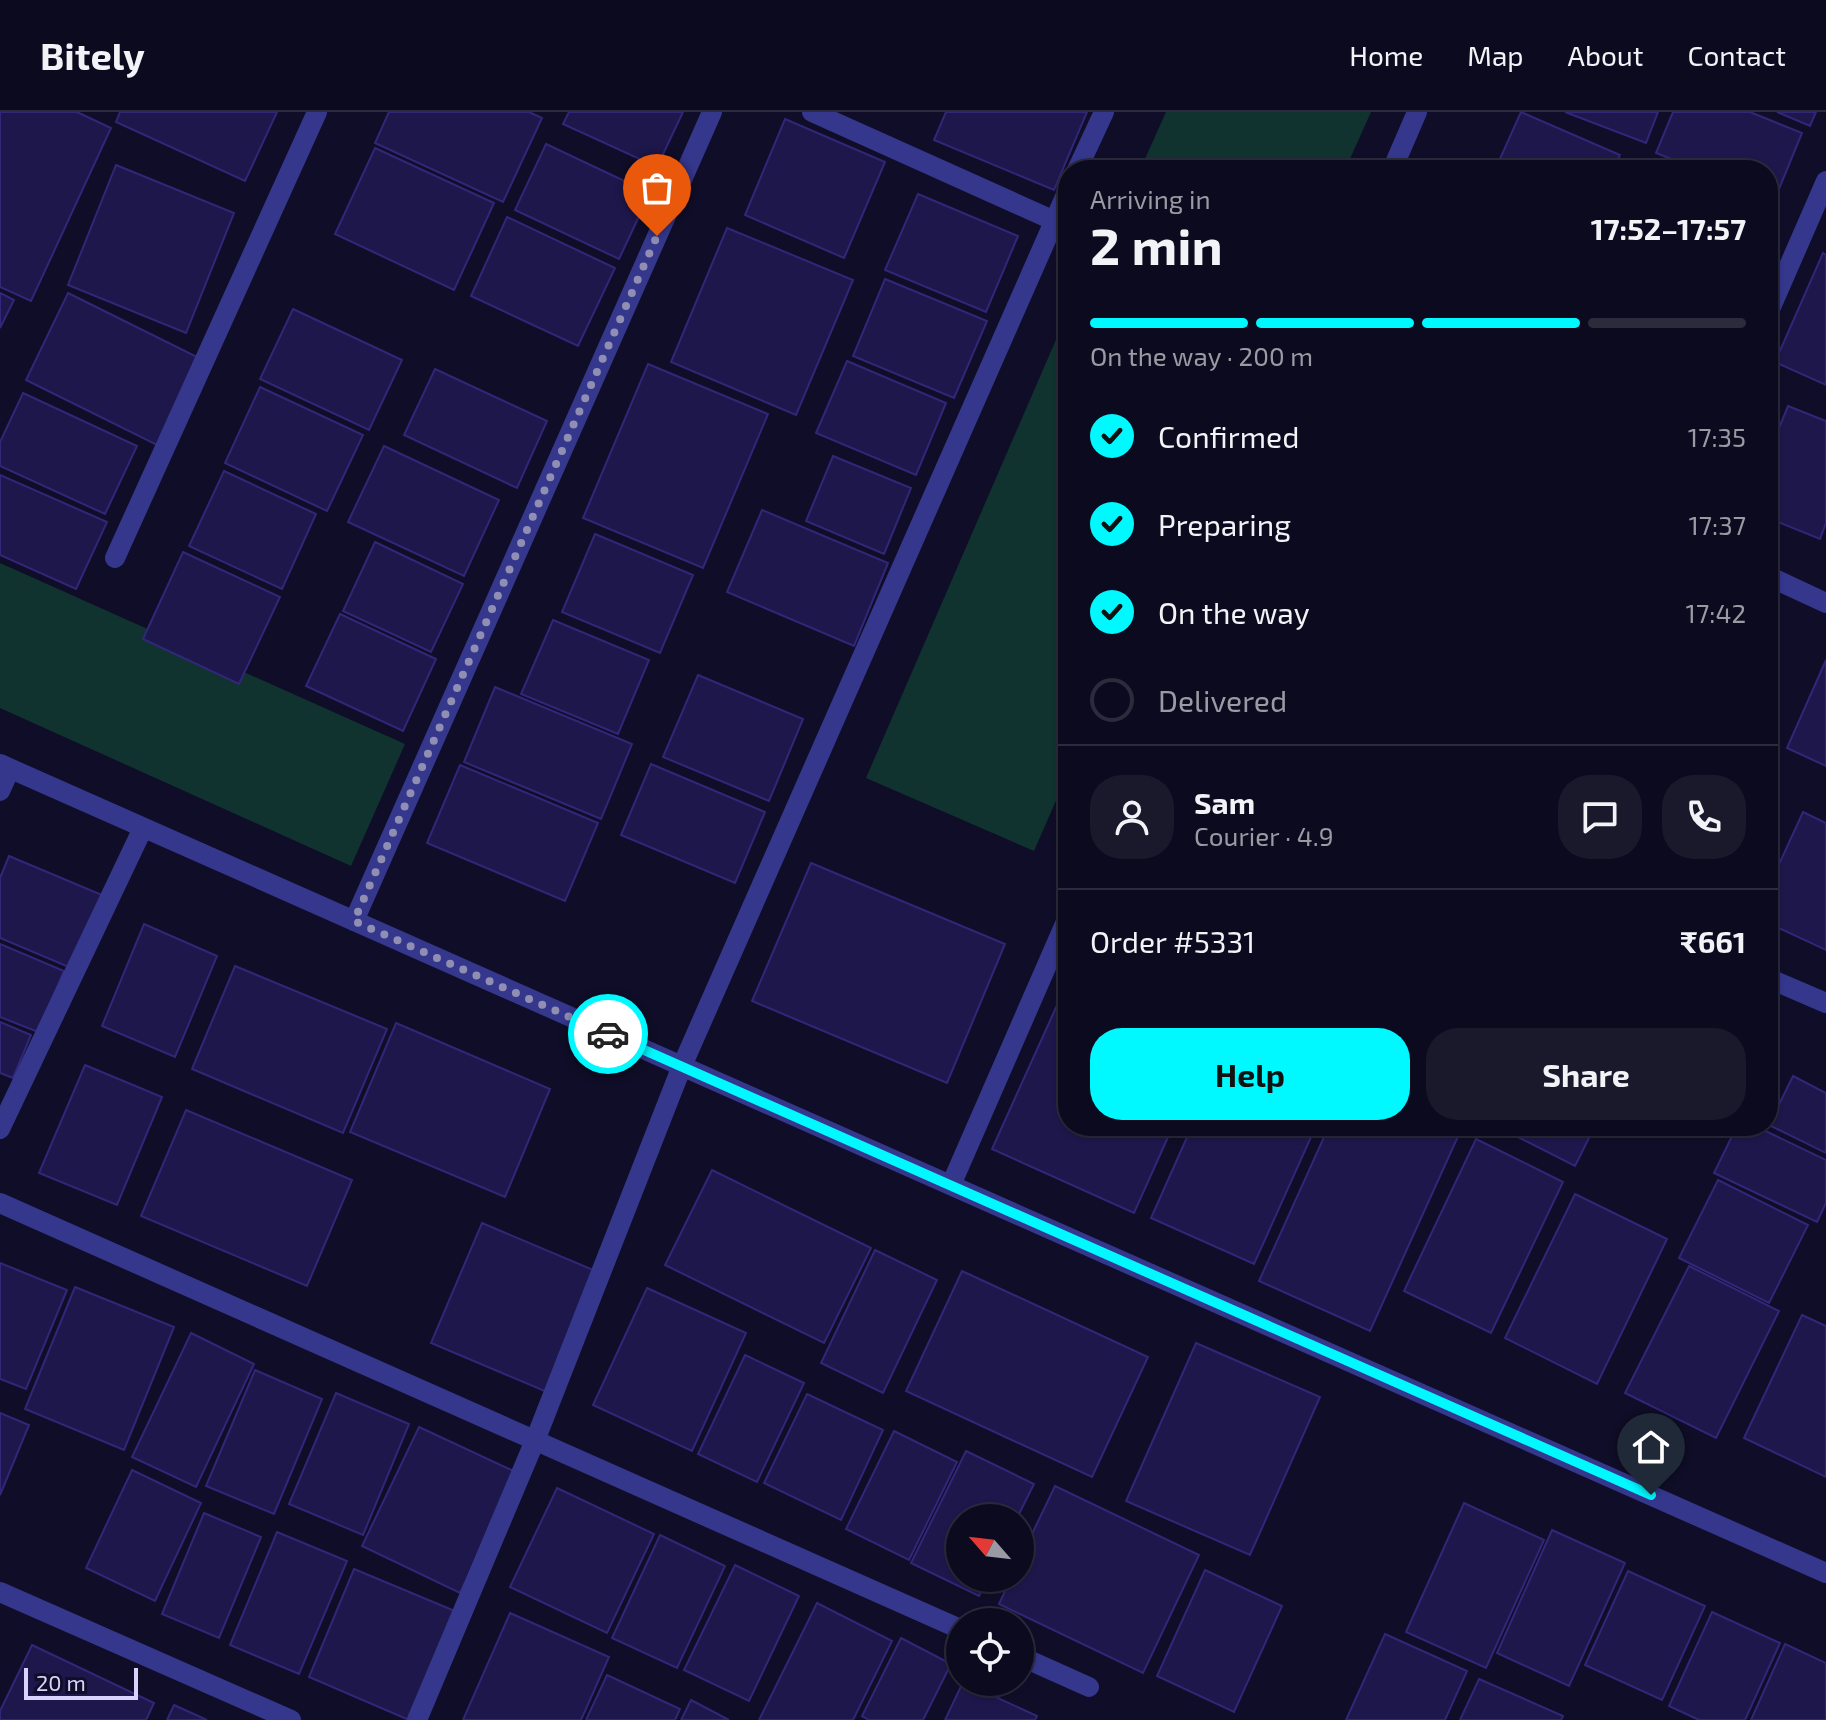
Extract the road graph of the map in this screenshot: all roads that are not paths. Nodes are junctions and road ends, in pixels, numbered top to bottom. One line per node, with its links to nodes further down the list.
1 (317, 112): 12 (street)
2 (712, 112): 18 (street)
3 (812, 112): 9 (street)
4 (1104, 112): 6 (street)
5 (1417, 112): 7 (street)
6 (1082, 160)
7 (1396, 160)
8 (1824, 192): 11 (street)
9 (1058, 223)
10 (1058, 231): 22 (street)
11 (1778, 292)
12 (115, 558)
13 (1778, 581): 14 (street)
14 (1826, 603)
15 (5, 766): 16 (street); 17 (street)
16 (0, 791)
17 (143, 828): 18 (street); 23 (street)
18 (354, 921): 22 (street)
19 (1058, 940): 25 (street)
20 (1778, 982): 21 (street)
21 (1826, 1003)
22 (682, 1066): 25 (street); 27 (street)
23 (8, 1091): 24 (street)
24 (0, 1129)
25 (951, 1185): 28 (street)
26 (0, 1203): 27 (street)
27 (536, 1438): 30 (street); 34 (street)
28 (1826, 1573)
29 (0, 1592): 33 (street)
30 (946, 1623)
31 (1034, 1662): 32 (street)
32 (1089, 1687)
33 (291, 1720)
34 (417, 1720)

